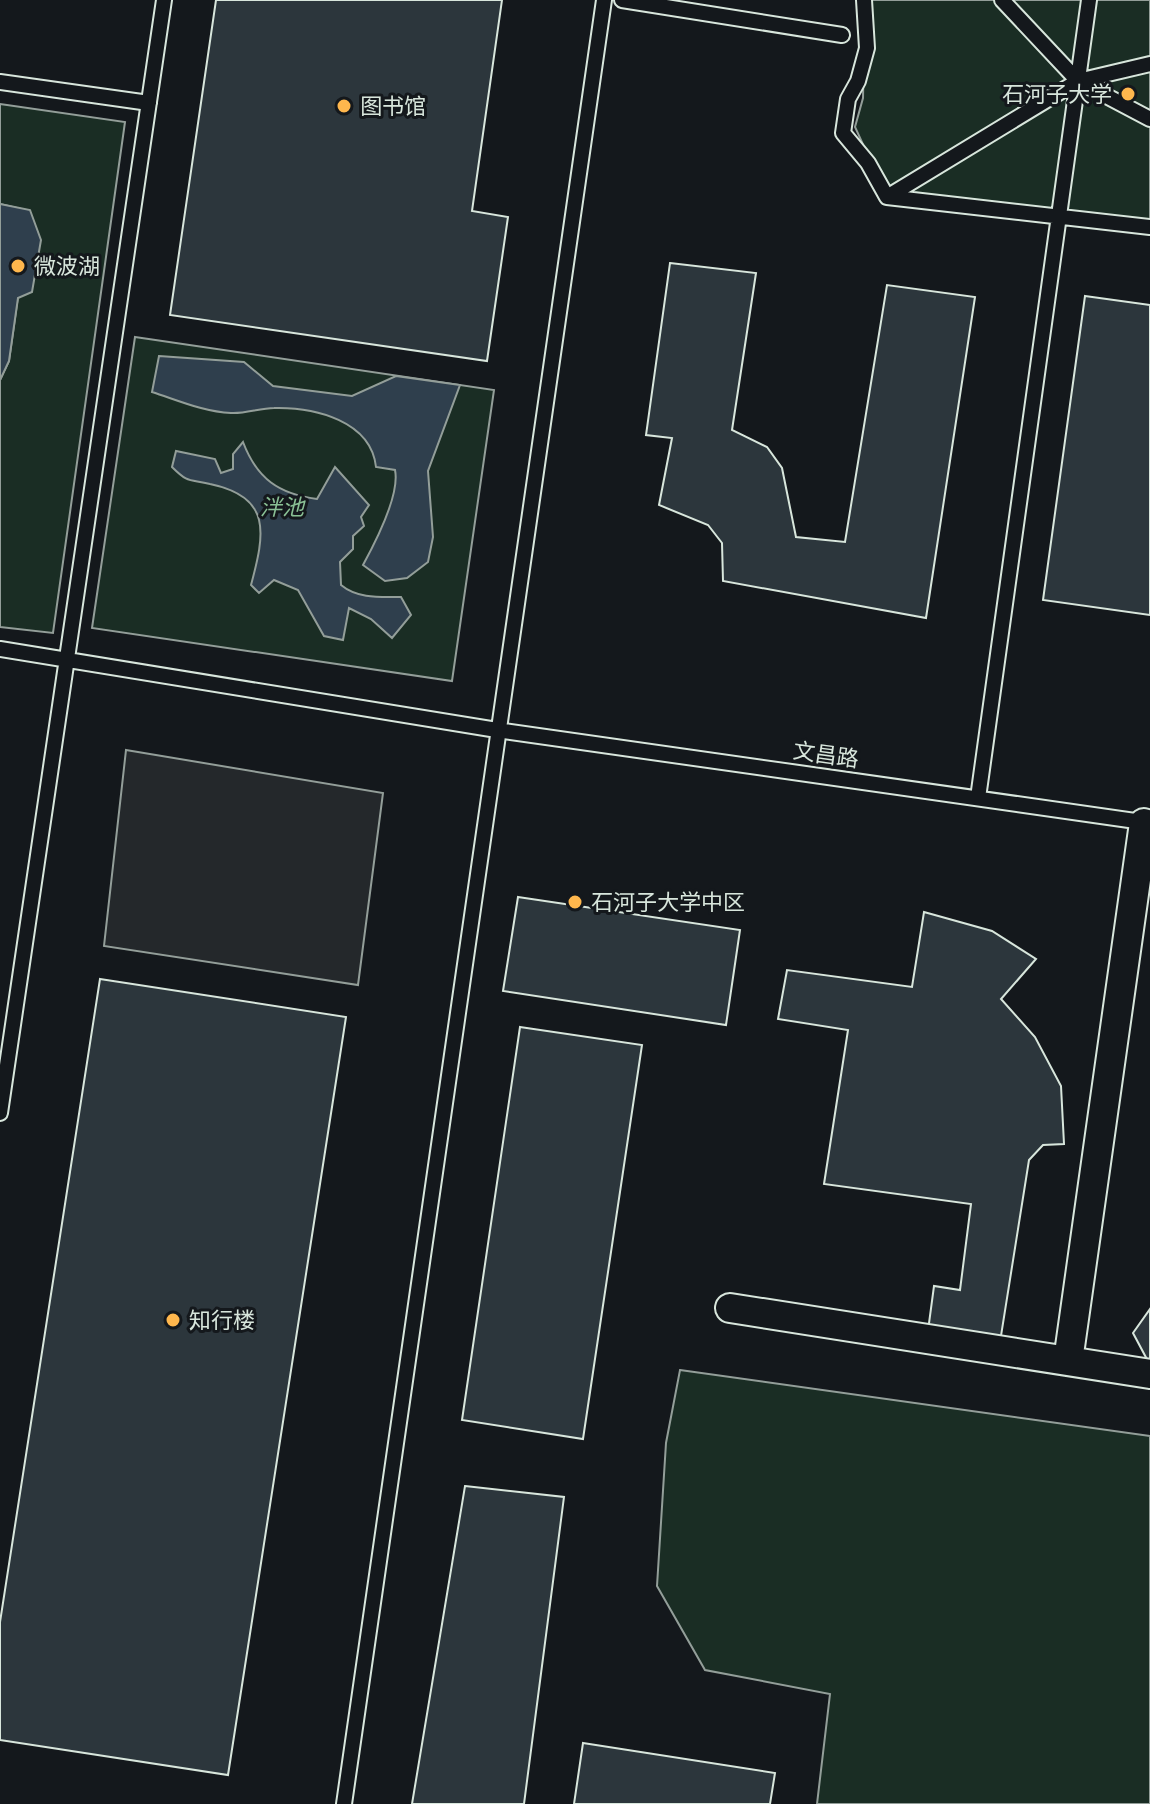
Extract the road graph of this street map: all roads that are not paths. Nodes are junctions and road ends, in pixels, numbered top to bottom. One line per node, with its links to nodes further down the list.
1 (164, 0): 11 (lane)
2 (604, 0): 18 (lane)
3 (622, 0): 7 (lane)
4 (864, 0): 13 (lane)
5 (1002, 0): 9 (lane)
6 (1089, 0): 9 (lane)
7 (842, 35)
8 (1150, 64): 9 (lane)
9 (1078, 81): 12 (lane); 13 (lane); 14 (lane)
10 (0, 82): 11 (lane)
11 (149, 103): 17 (lane)
12 (1150, 119)
13 (887, 197): 14 (lane)
14 (1061, 216): 15 (lane); 19 (lane)
15 (1150, 227)
16 (0, 649): 17 (lane, 文昌路)
17 (67, 658): 18 (lane, 文昌路); 21 (lane)
18 (497, 730): 19 (lane, 文昌路); 25 (lane)
19 (978, 798): 20 (lane, 文昌路)
20 (1147, 823): 23 (street)
21 (0, 1113)
22 (730, 1308): 23 (street)
23 (1068, 1361): 24 (street)
24 (1150, 1374)
25 (344, 1804)

